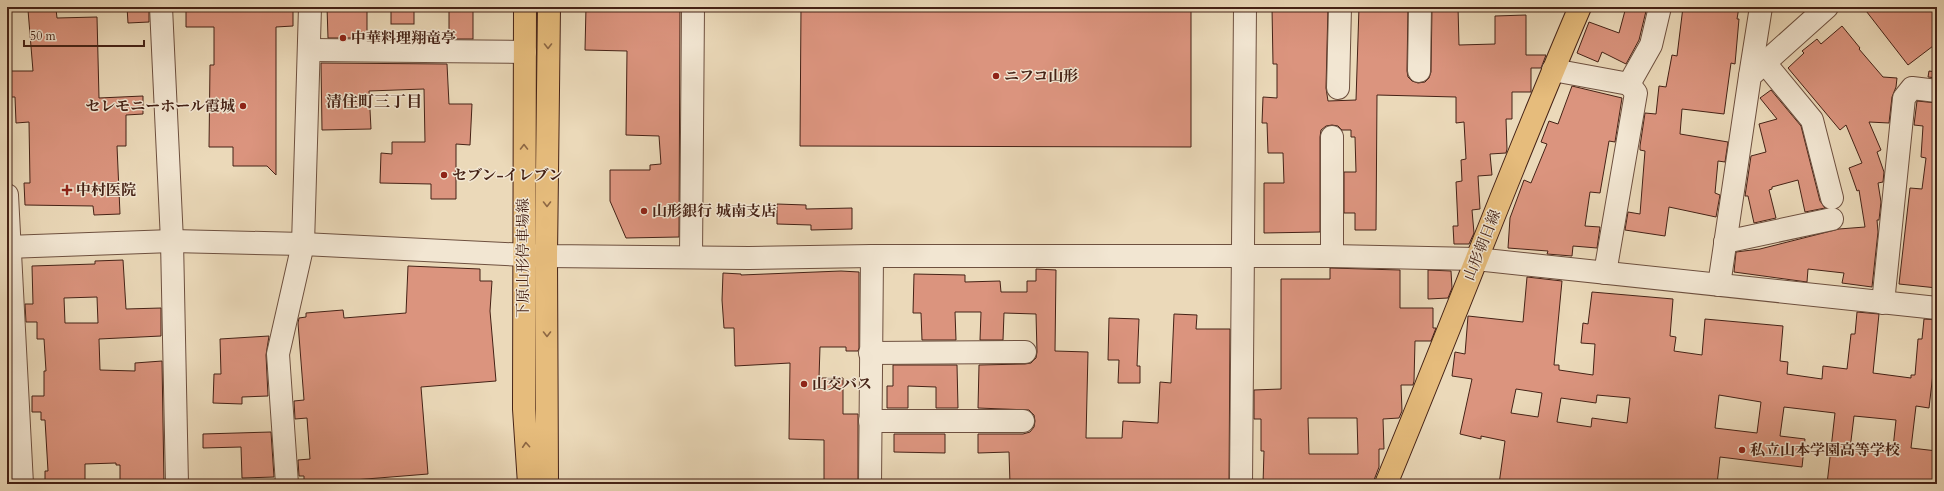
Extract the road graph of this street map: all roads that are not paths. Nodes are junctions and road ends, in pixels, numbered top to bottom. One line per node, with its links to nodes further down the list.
1 (161, 7): 23 (street)
2 (310, 7): 13 (street)
3 (525, 7): 14 (main road, 下原山形停車場線)
4 (548, 7): 28 (main road, 下原山形停車場線, one-way to 28)
5 (693, 7): 29 (street)
6 (1245, 7): 32 (street)
7 (1340, 7): 19 (street)
8 (1420, 7): 17 (street)
9 (1580, 7): 16 (main road, 山形朝日線)
10 (1660, 7): 18 (street)
11 (1761, 7): 15 (street)
12 (1827, 7): 15 (street)
13 (309, 50): 14 (street); 25 (street)
14 (525, 52): 27 (main road, 下原山形停車場線, one-way to 14)
15 (1758, 69): 24 (street); 24 (street)
16 (1553, 70): 18 (street); 33 (main road, 山形朝日線)
17 (1419, 72)
18 (1629, 84): 34 (street)
19 (1338, 88)
20 (1937, 91): 36 (street)
21 (1332, 137): 31 (street)
22 (7, 195): 26 (street)
23 (172, 241): 25 (street); 26 (street); 43 (street)
24 (1725, 242): 35 (street)
25 (303, 244): 27 (street); 44 (street)
26 (8, 247): 42 (street)
27 (523, 254): 28 (street); 45 (main road, 下原山形停車場線, one-way to 27)
28 (546, 256): 29 (street); 46 (main road, 下原山形停車場線, one-way to 46)
29 (691, 256): 30 (street)
30 (872, 256): 32 (street); 38 (street)
31 (1332, 256): 32 (street); 33 (street)
32 (1241, 257): 48 (street)
33 (1476, 259): 34 (street); 49 (main road, 山形朝日線)
34 (1605, 273): 35 (street)
35 (1719, 285): 36 (street)
36 (1883, 303): 37 (street)
37 (1937, 308)
38 (870, 352): 39 (street); 40 (street)
39 (1026, 352)
40 (870, 421): 41 (street); 47 (street)
41 (1023, 421)
42 (22, 484)
43 (177, 484)
44 (287, 484)
45 (529, 484)
46 (547, 484)
47 (870, 484)
48 (1241, 484)
49 (1386, 484)

